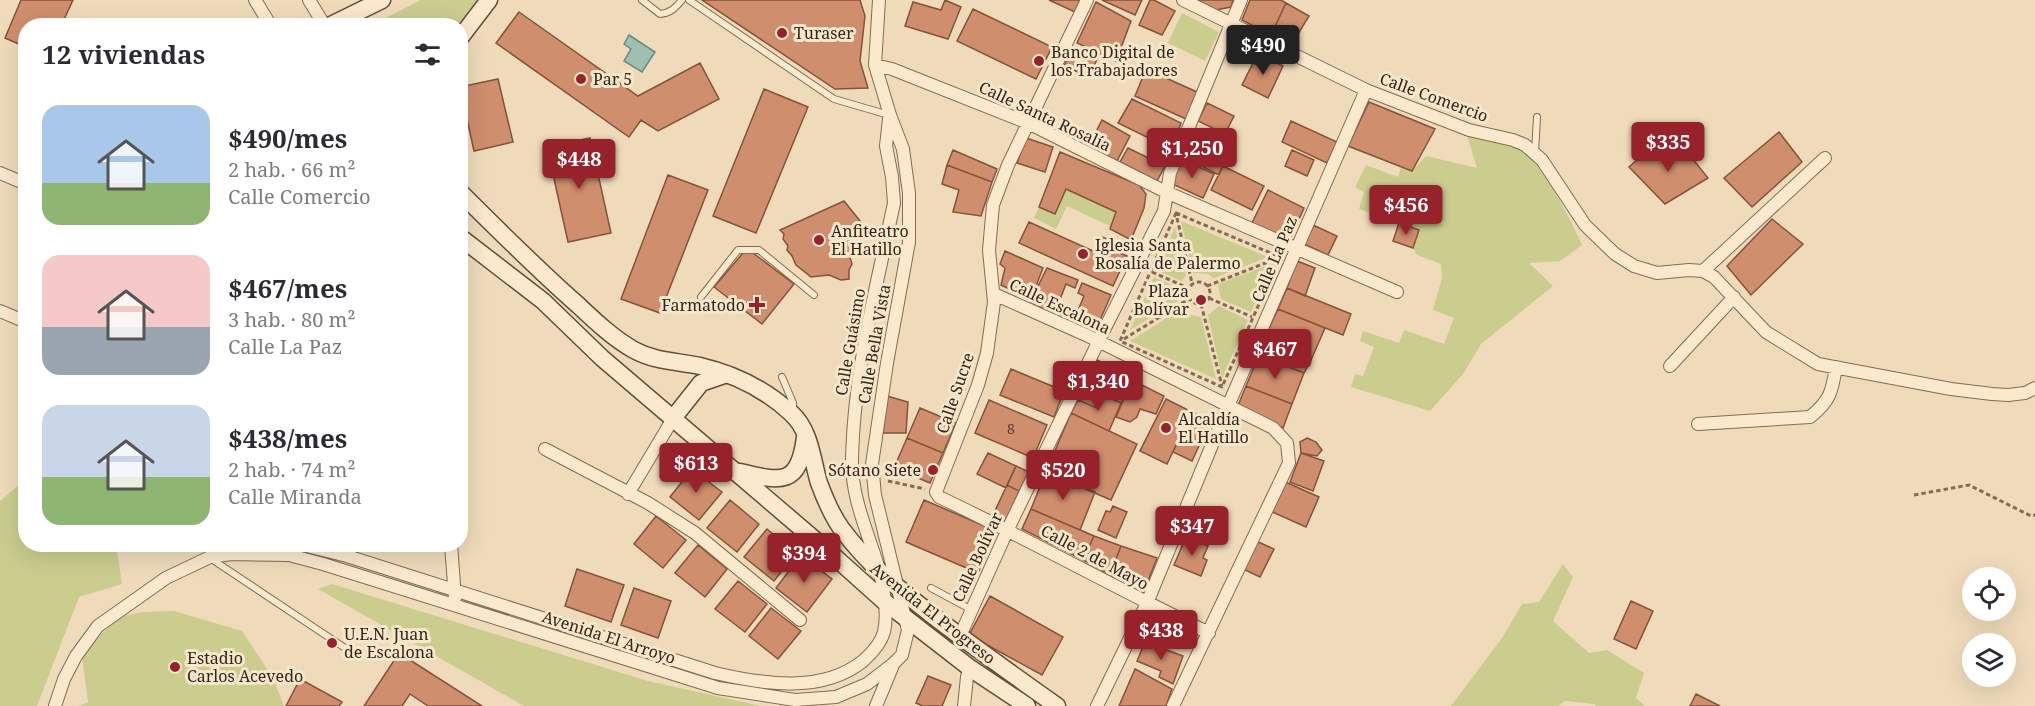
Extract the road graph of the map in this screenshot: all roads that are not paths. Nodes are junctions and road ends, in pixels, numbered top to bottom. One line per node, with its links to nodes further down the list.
1 (255, 0): 12 (street)
2 (309, 0): 13 (street)
3 (382, 0): 14 (street)
4 (489, 0): 16 (street)
5 (642, 0): 6 (lane)
6 (682, 0)
7 (689, 0): 19 (lane)
8 (879, 0): 17 (street, Calle Bella Vista)
9 (1087, 0): 21 (street, Calle Sucre)
10 (1183, 0): 15 (street, Calle Comercio)
11 (1241, 0): 15 (street, Calle Bolívar)
12 (267, 18)
13 (321, 18)
14 (344, 18)
15 (1230, 23): 18 (street, Calle Comercio); 26 (street, Calle Bolívar)
16 (468, 28)
17 (875, 65): 19 (street, Calle Bella Vista); 21 (street, Calle Santa Rosalía)
18 (1366, 90): 22 (street, Calle Comercio); 29 (street, Calle La Paz)
19 (890, 115): 59 (street, Calle Guásimo); 60 (street, Calle Bella Vista)
20 (1537, 117): 22 (lane)
21 (1028, 123): 26 (street, Calle Santa Rosalía); 32 (street, Calle Sucre)
22 (1534, 154): 30 (street, Calle Comercio)
23 (1825, 158): 30 (street)
24 (0, 173): 25 (street)
25 (18, 181)
26 (1166, 192): 29 (street, Calle Santa Rosalía); 38 (street, Calle Bolívar)
27 (468, 200): 41 (street)
28 (468, 243): 46 (street, Avenida El Progreso)
29 (1297, 248): 31 (street, Calle Santa Rosalía); 44 (street, Calle La Paz)
30 (1702, 271): 35 (street)
31 (1396, 292)
32 (994, 294): 38 (street, Calle Escalona); 51 (street, Calle Sucre)
33 (814, 295): 34 (lane)
34 (701, 297)
35 (1734, 297): 39 (street); 40 (street)
36 (0, 311): 37 (street)
37 (18, 319)
38 (1098, 342): 44 (street, Calle Escalona); 53 (street, Calle Bolívar)
39 (1670, 366)
40 (1836, 367): 43 (street); 47 (street)
41 (728, 374): 45 (street); 46 (street)
42 (782, 377): 45 (lane)
43 (2035, 388)
44 (1228, 406): 64 (street, Calle La Paz); 69 (street, Calle Escalona)
45 (793, 414): 48 (street, Avenida El Progreso)
46 (674, 417): 50 (street, Avenida El Progreso); 52 (street)
47 (1698, 424)
48 (806, 434): 50 (street); 59 (street, Avenida El Progreso)
49 (544, 449): 52 (street)
50 (736, 471): 63 (street, Avenida El Progreso)
51 (936, 492): 53 (street, Calle 2 de Mayo)
52 (628, 494): 68 (street)
53 (1008, 529): 64 (street, Calle 2 de Mayo); 66 (street, Calle Bolívar)
54 (238, 552): 57 (street, Avenida El Arroyo)
55 (331, 552): 62 (street, Avenida El Arroyo)
56 (452, 552): 62 (street)
57 (232, 554): 58 (street, Avenida El Arroyo); 65 (street, Avenida El Arroyo)
58 (210, 557): 71 (lane); 74 (street, Avenida El Arroyo)
59 (880, 574): 60 (street, Avenida El Progreso); 63 (street, Avenida El Arroyo)
60 (899, 588): 67 (street, Avenida El Arroyo); 70 (street, Avenida El Progreso)
61 (931, 588): 66 (lane)
62 (455, 591): 63 (street, Avenida El Arroyo); 65 (street)
63 (885, 602): 67 (street, Avenida El Progreso)
64 (1146, 603): 69 (street, Calle 2 de Mayo); 79 (street, Calle La Paz)
65 (455, 606): 72 (street, Avenida El Arroyo)
66 (972, 610): 70 (street, Calle Bolívar)
67 (905, 618): 72 (street, Avenida El Arroyo); 73 (street, Avenida El Progreso)
68 (800, 620)
69 (1209, 633): 80 (street)
70 (960, 636): 78 (street, Avenida El Progreso)
71 (354, 654)
72 (893, 664): 75 (street)
73 (970, 668): 76 (street); 77 (street, Avenida El Progreso)
74 (55, 706)
75 (876, 706)
76 (964, 706)
77 (1027, 706)
78 (1057, 706)
79 (1097, 706)
80 (1173, 706)

